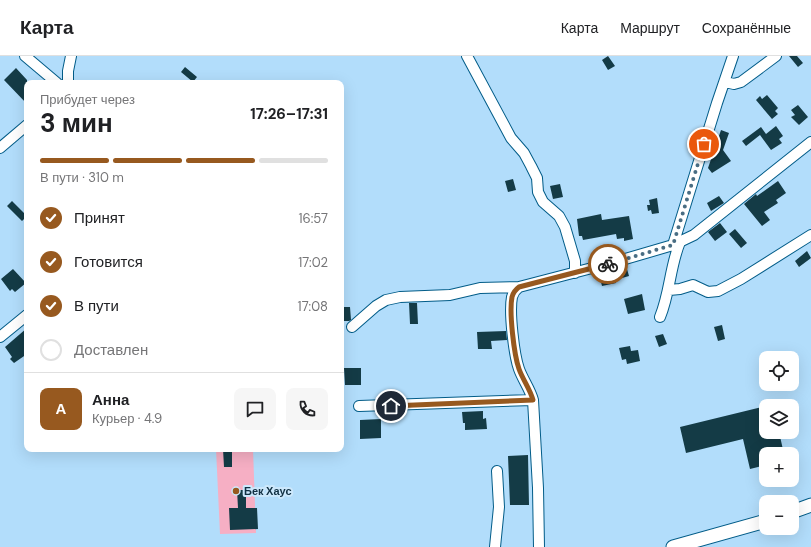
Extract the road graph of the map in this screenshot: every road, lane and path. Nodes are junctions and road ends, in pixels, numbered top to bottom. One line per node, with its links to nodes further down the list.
1 (25, 56): 6 (street)
2 (71, 56): 7 (street)
3 (467, 56): 15 (street)
4 (733, 56): 8 (street)
5 (776, 56): 8 (street)
6 (53, 80)
7 (68, 80)
8 (724, 82): 14 (street)
9 (24, 128): 11 (street)
10 (811, 142): 14 (street)
11 (0, 148)
12 (811, 235): 13 (street)
13 (807, 240): 17 (street)
14 (677, 243): 15 (street); 17 (street)
15 (575, 273): 16 (street)
16 (519, 287): 20 (street); 22 (street)
17 (669, 290): 19 (street)
18 (24, 317): 21 (street)
19 (660, 317)
20 (352, 327)
21 (0, 336)
22 (533, 400): 23 (street); 29 (street)
23 (359, 406)
24 (498, 471): 28 (street)
25 (811, 505): 26 (main road)
26 (799, 509)
27 (759, 523): 30 (main road)
28 (495, 547)
29 (539, 547)
30 (673, 547)

